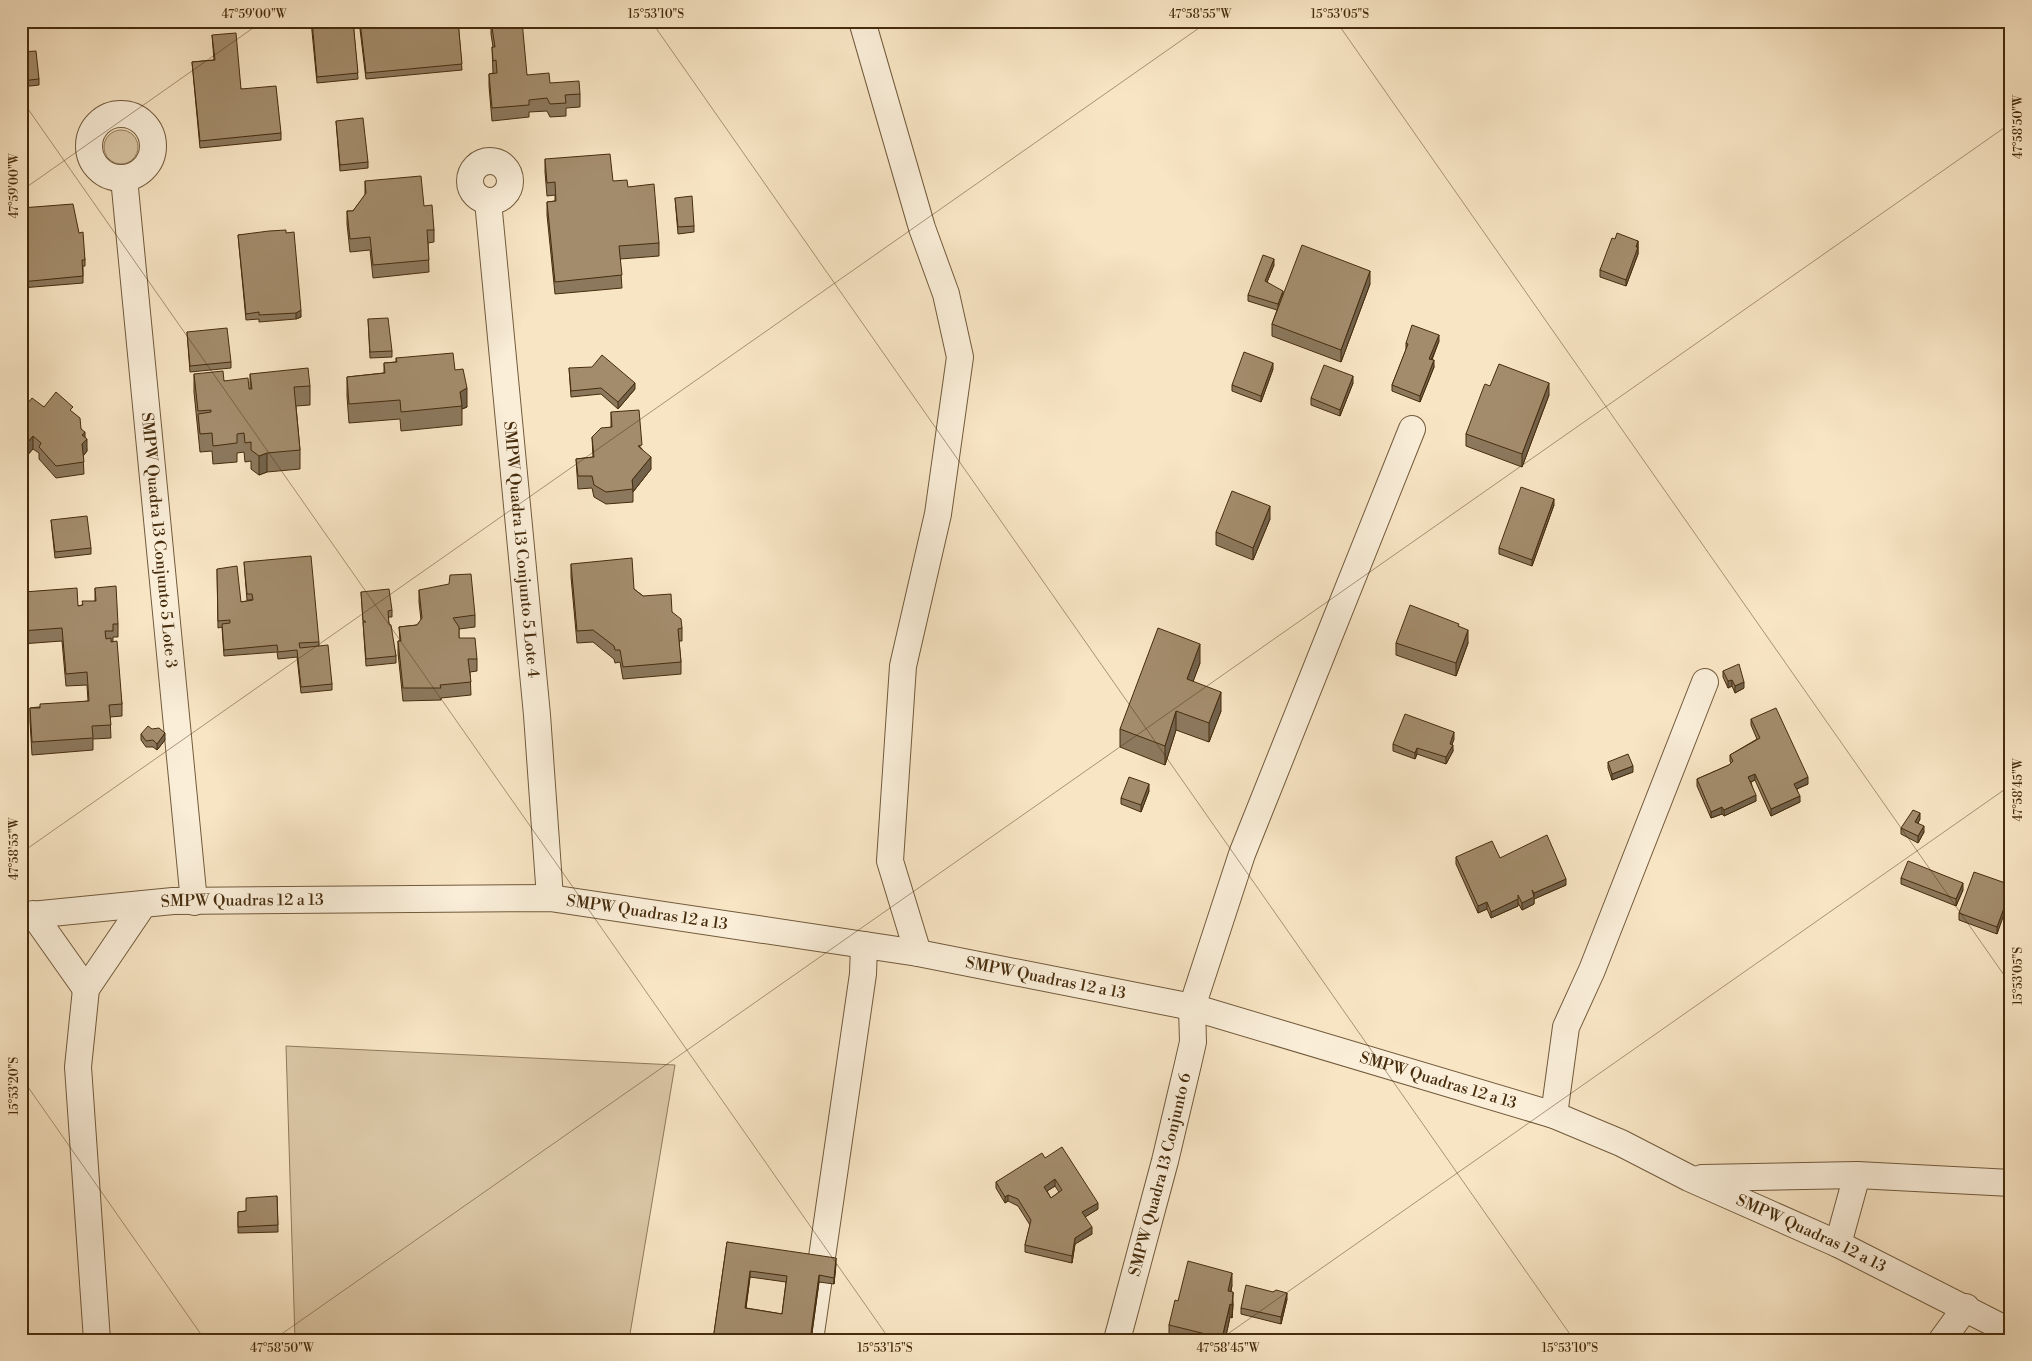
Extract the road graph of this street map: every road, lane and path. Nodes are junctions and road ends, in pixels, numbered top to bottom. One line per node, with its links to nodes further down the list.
1 (862, 21): 11 (street)
2 (124, 178): 7 (street, SMPW Quadra 13 Conjunto 5 Lote 3)
3 (488, 201): 6 (street, SMPW Quadra 13 Conjunto 5 Lote 4)
4 (1412, 429): 13 (street, SMPW Quadra 13 Conjunto 6)
5 (1705, 682): 14 (street)
6 (550, 898): 7 (street, SMPW Quadras 12 a 13); 10 (street, SMPW Quadras 12 a 13)
7 (194, 902): 8 (street, SMPW Quadras 12 a 13)
8 (143, 905): 9 (street, SMPW Quadras 12 a 13); 12 (street)
9 (27, 915): 12 (street)
10 (864, 945): 11 (street, SMPW Quadras 12 a 13); 22 (street)
11 (918, 953): 13 (street, SMPW Quadras 12 a 13)
12 (86, 989): 21 (street)
13 (1192, 1007): 14 (street, SMPW Quadras 12 a 13); 23 (street, SMPW Quadra 13 Conjunto 6)
14 (1554, 1115): 16 (street, SMPW Quadras 12 a 13)
15 (1857, 1175): 16 (street); 17 (street); 18 (street)
16 (1690, 1178): 18 (street, SMPW Quadras 12 a 13)
17 (2011, 1183)
18 (1838, 1244): 19 (street, SMPW Quadras 12 a 13)
19 (1966, 1307): 20 (street, SMPW Quadras 12 a 13); 24 (street)
20 (2011, 1332)
21 (97, 1340)
22 (810, 1340)
23 (1117, 1340)
24 (1942, 1340)

